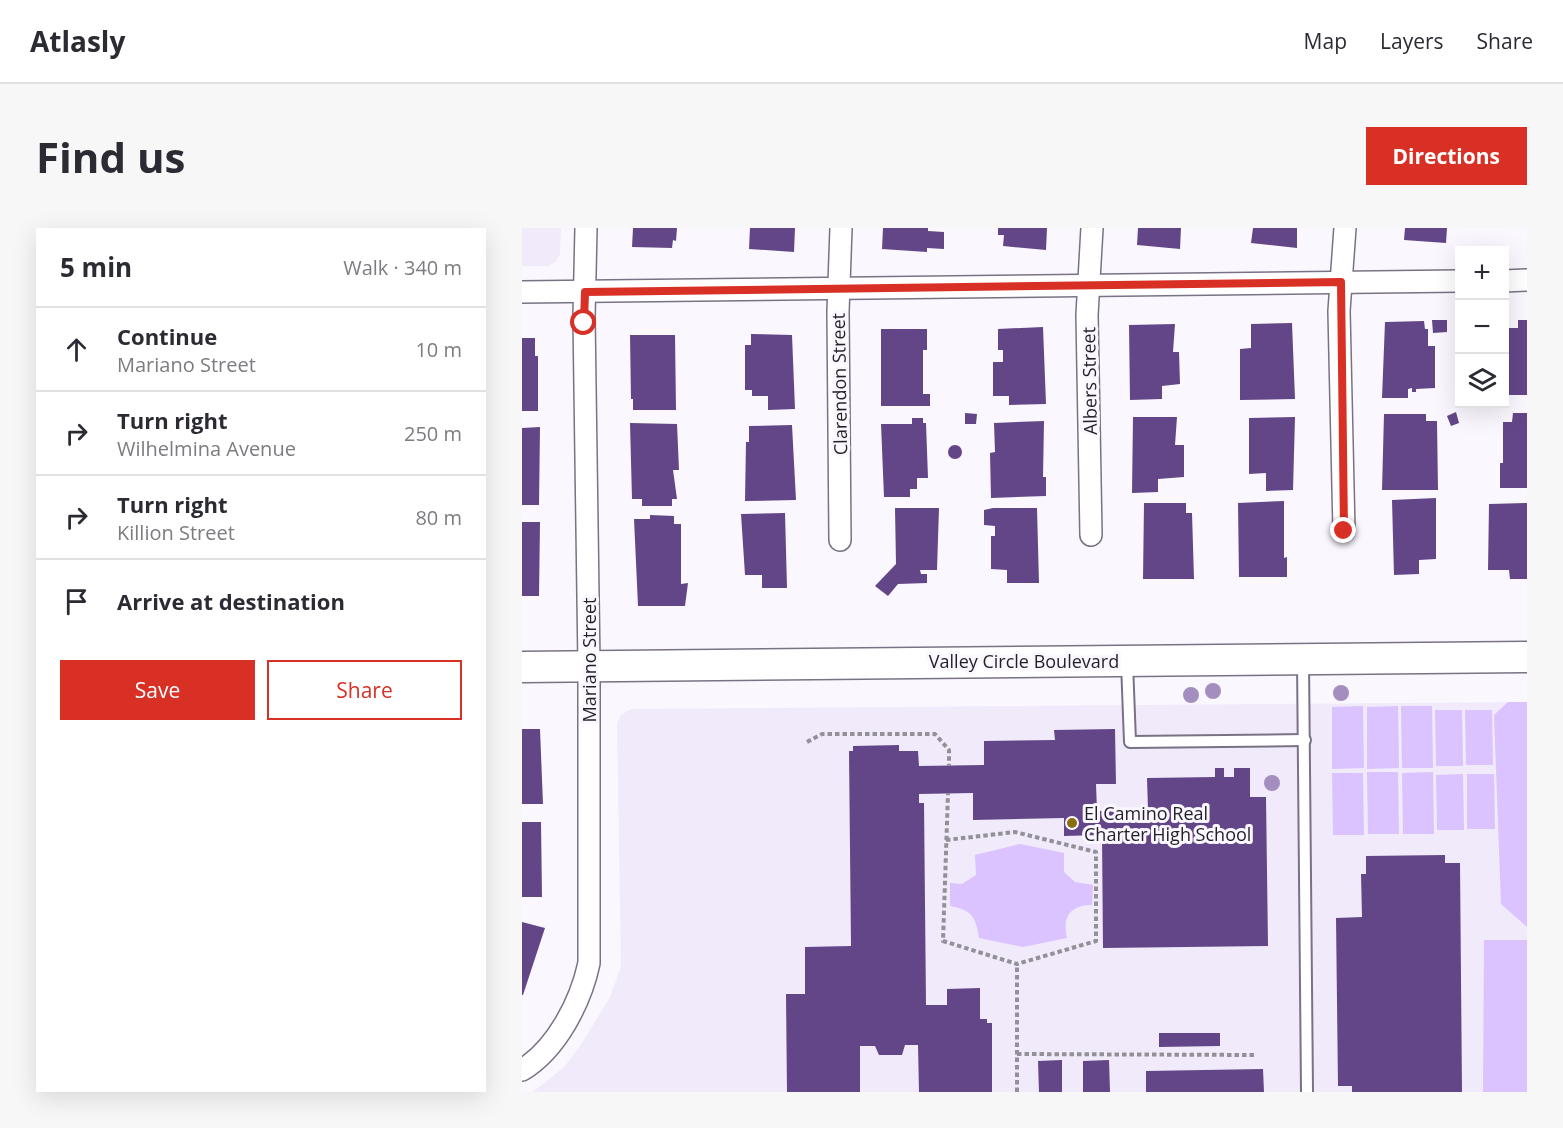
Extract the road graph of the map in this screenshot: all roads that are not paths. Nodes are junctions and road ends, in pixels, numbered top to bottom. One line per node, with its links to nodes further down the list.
1 (586, 228): 12 (street, Mariano Street)
2 (841, 228): 10 (street, Clarendon Street)
3 (1092, 228): 9 (street, Albers Street)
4 (1345, 228): 8 (street)
5 (1527, 280): 7 (street)
6 (1455, 281): 8 (street)
7 (1509, 281)
8 (1341, 282): 9 (street); 13 (street)
9 (1088, 285): 10 (street); 14 (street, Albers Street)
10 (838, 290): 12 (street); 15 (street, Clarendon Street)
11 (522, 292): 12 (street)
12 (585, 292): 19 (street, Mariano Street)
13 (1344, 531)
14 (1091, 535)
15 (840, 540)
16 (1527, 657): 17 (main road, Valley Circle Boulevard)
17 (1303, 659): 18 (main road, Valley Circle Boulevard); 21 (lane)
18 (1126, 660): 19 (main road, Valley Circle Boulevard); 21 (lane)
19 (589, 666): 20 (main road, Valley Circle Boulevard); 22 (street, Mariano Street)
20 (522, 667)
21 (1305, 740): 23 (lane)
22 (522, 1070)
23 (1307, 1092)

